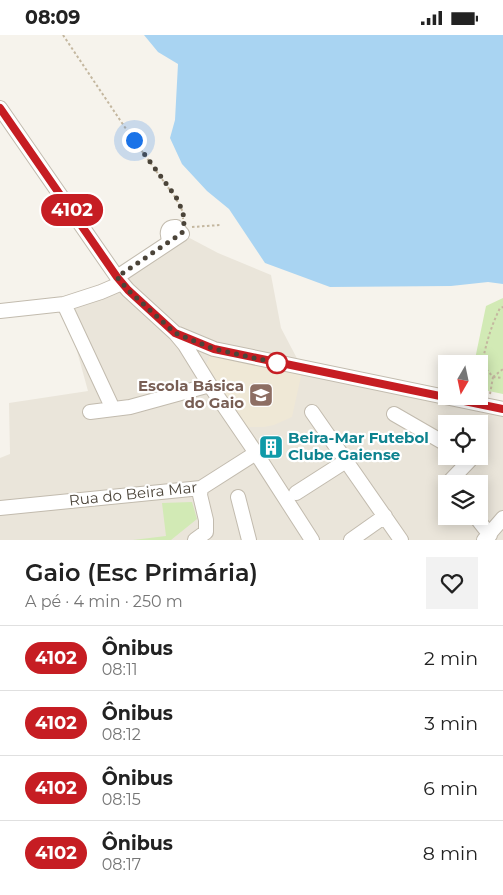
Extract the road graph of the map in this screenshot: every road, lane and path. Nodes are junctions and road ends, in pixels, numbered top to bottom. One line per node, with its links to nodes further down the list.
1 (62, 35): 4 (path)
2 (0, 108): 5 (street)
3 (220, 225): 4 (path)
4 (176, 237): 5 (street)
5 (120, 280): 6 (street); 9 (street)
6 (64, 304): 8 (street); 17 (street)
7 (503, 307): 13 (path)
8 (0, 311)
9 (175, 333): 10 (street); 11 (street)
10 (214, 349): 11 (street); 18 (street)
11 (198, 367): 15 (street)
12 (503, 369): 13 (path)
13 (493, 377): 14 (path); 16 (path)
14 (503, 378)
15 (210, 385): 17 (street); 23 (street)
16 (490, 398)
17 (113, 409): 19 (street)
18 (503, 409)
19 (90, 412)
20 (312, 412): 24 (street)
21 (394, 414): 22 (street)
22 (438, 439)
23 (256, 453): 27 (street, Rua do Beira Mar); 37 (street)
24 (346, 461): 28 (street); 31 (street)
25 (466, 465): 26 (street)
26 (457, 475)
27 (201, 488): 30 (street, Rua do Beira Mar); 35 (street)
28 (296, 493)
29 (238, 497): 36 (street)
30 (0, 507)
31 (384, 516): 38 (street); 39 (street)
32 (503, 518): 34 (street)
33 (480, 525): 34 (street)
34 (487, 537)
35 (195, 540)
36 (249, 540)
37 (312, 540)
38 (350, 540)
39 (401, 540)

